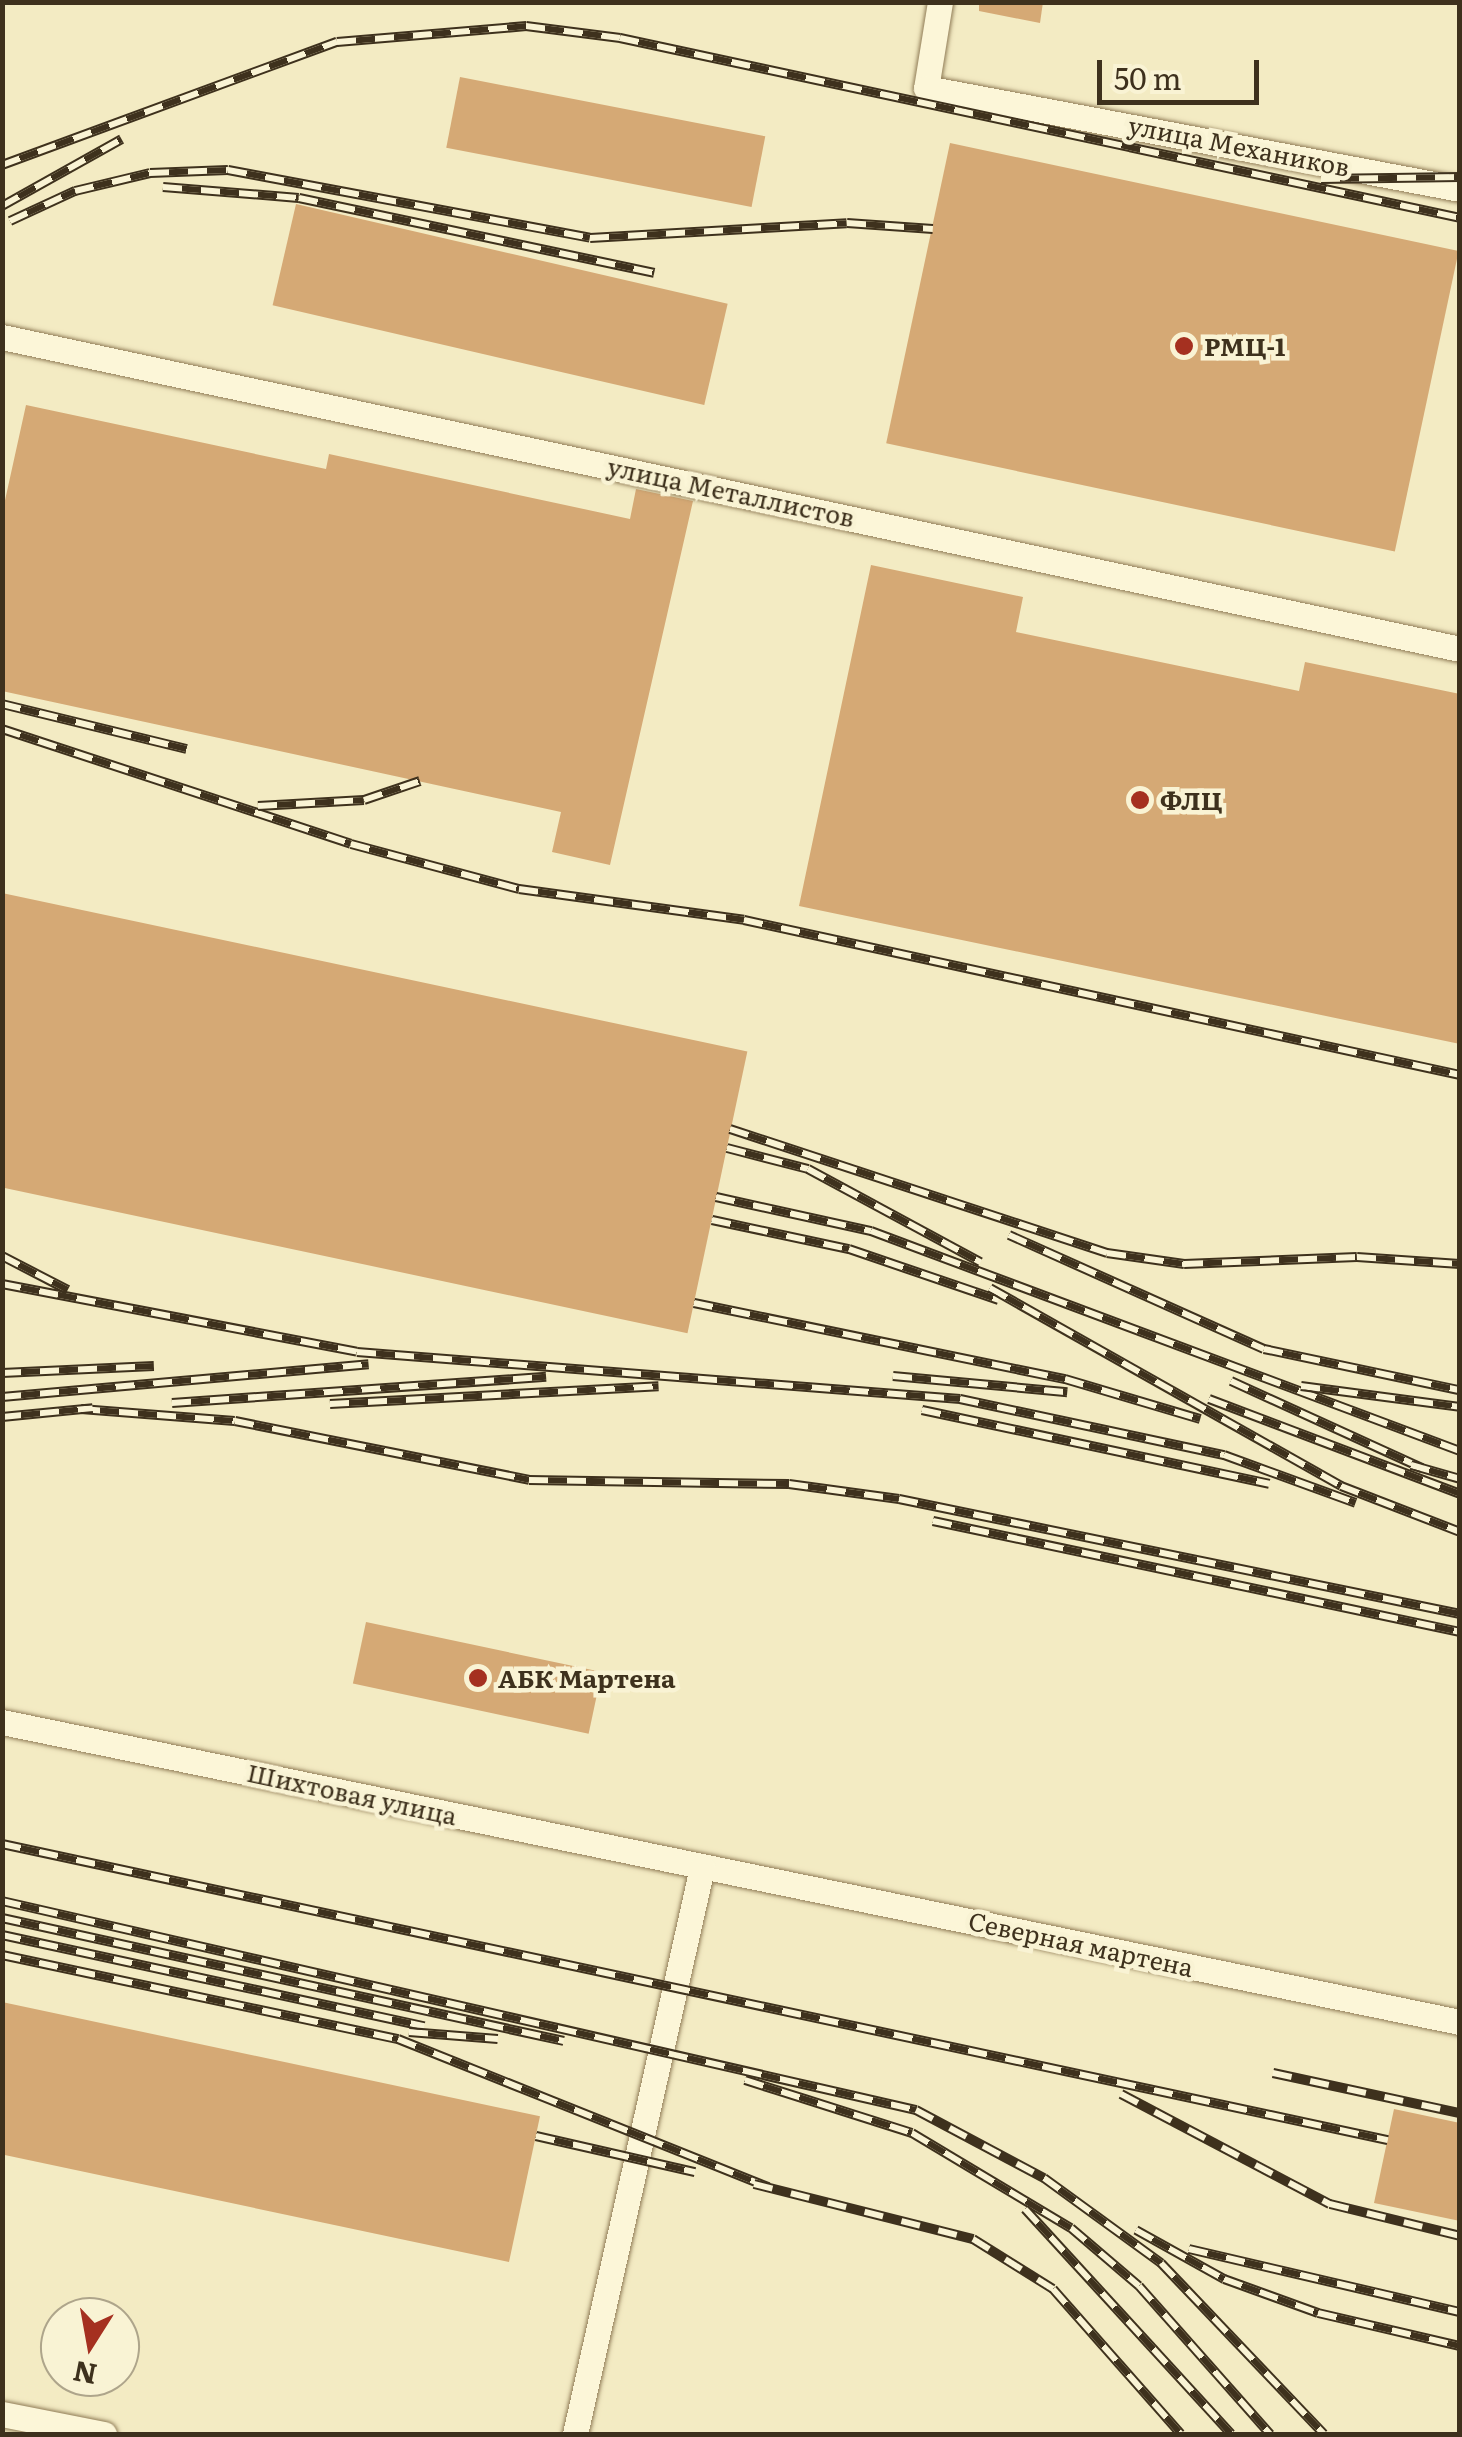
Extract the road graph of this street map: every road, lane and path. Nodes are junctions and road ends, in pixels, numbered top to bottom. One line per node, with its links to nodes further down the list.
1 (940, 2): 2 (street, улица Механиков)
2 (1460, 188)
3 (2, 337): 4 (street, улица Металлистов)
4 (1460, 649)
5 (2, 1722): 6 (street, Шихтовая улица)
6 (702, 1867): 7 (street, Северная мартена); 10 (street)
7 (1460, 2022)
8 (2, 2414): 9 (street)
9 (104, 2434)
10 (575, 2434)

